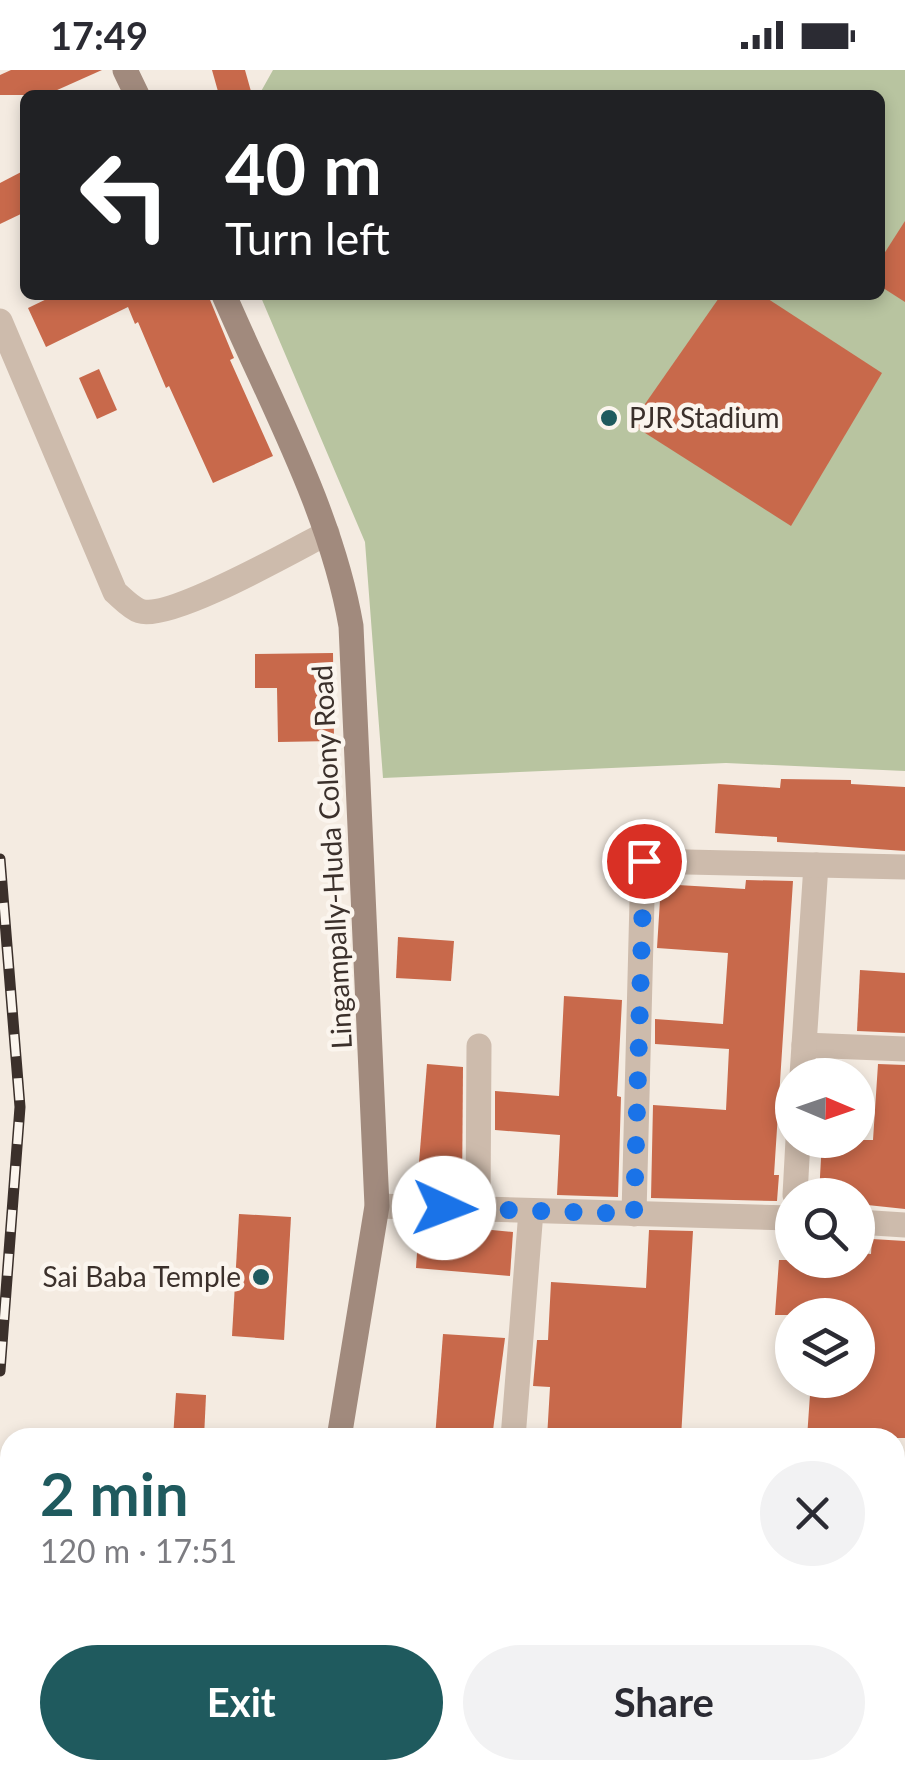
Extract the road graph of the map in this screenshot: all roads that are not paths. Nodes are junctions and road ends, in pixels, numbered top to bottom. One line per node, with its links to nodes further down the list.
1 (226, 300): 3 (street, Lingampally-Huda Colony Road)
2 (0, 320): 3 (street)
3 (327, 533): 10 (street, Lingampally-Huda Colony Road)
4 (816, 865): 5 (street); 7 (street); 13 (street)
5 (905, 867)
6 (479, 1046): 11 (street)
7 (804, 1046): 8 (street); 9 (street)
8 (905, 1049)
9 (803, 1058)
10 (378, 1206): 11 (street); 17 (street, Lingampally-Huda Colony Road)
11 (478, 1209): 12 (street)
12 (531, 1211): 13 (street); 18 (street)
13 (634, 1214): 14 (street)
14 (775, 1218)
15 (875, 1223): 16 (street)
16 (905, 1225)
17 (341, 1428)
18 (514, 1428)

